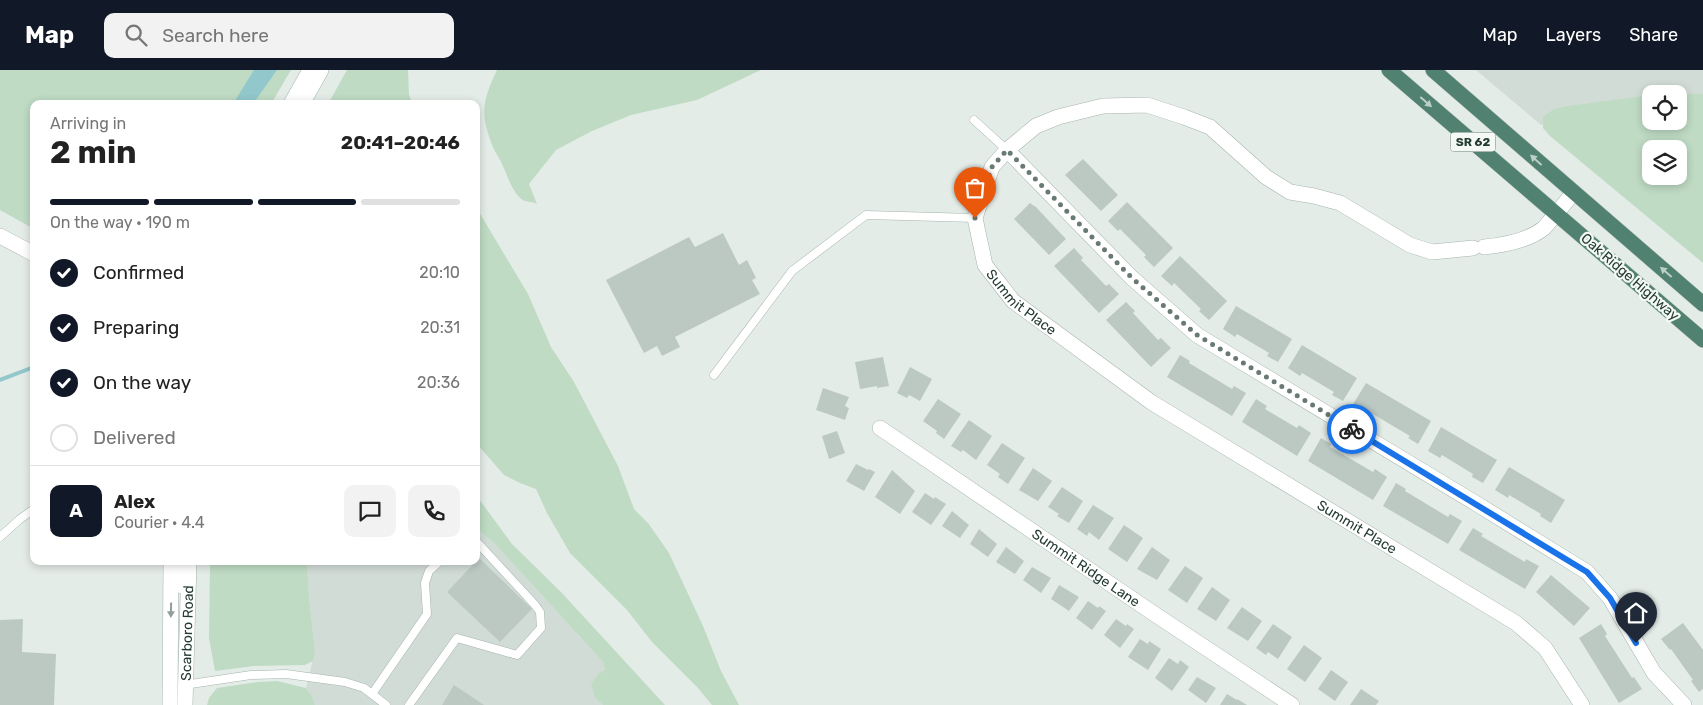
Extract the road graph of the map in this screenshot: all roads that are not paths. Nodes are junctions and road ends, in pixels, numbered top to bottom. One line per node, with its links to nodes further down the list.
1 (310, 70): 6 (street)
2 (321, 70): 7 (street)
3 (332, 70): 8 (street)
4 (1389, 70): 12 (highway, SR 62, one-way to 12)
5 (1433, 70): 11 (highway, SR 62, one-way to 5)
6 (293, 100)
7 (304, 100)
8 (315, 100)
9 (974, 120): 10 (lane)
10 (1007, 150): 12 (street); 13 (street); 36 (street)
11 (1573, 192): 12 (street); 16 (highway, Oak Ridge Highway / SR 62, one-way to 11)
12 (1556, 213): 17 (highway, Oak Ridge Highway / SR 62)
13 (975, 218): 18 (lane); 35 (street, Summit Place)
14 (0, 236): 15 (street)
15 (30, 252)
16 (1703, 304)
17 (1703, 340)
18 (714, 376)
19 (880, 428): 34 (street, Summit Ridge Lane)
20 (30, 512): 21 (lane)
21 (0, 537)
22 (480, 545): 33 (lane)
23 (171, 565): 28 (street, Scarboro Road, one-way to 28)
24 (181, 565): 27 (street)
25 (189, 565): 27 (street, Scarboro Road)
26 (436, 565): 29 (lane)
27 (185, 647): 28 (street, Scarboro Road)
28 (177, 685): 29 (lane); 30 (street, Scarboro Road); 31 (street, Scarboro Road)
29 (372, 694): 32 (lane)
30 (170, 705)
31 (185, 705)
32 (386, 705)
33 (409, 705)
34 (1292, 705)
35 (1582, 705)
36 (1684, 705)

